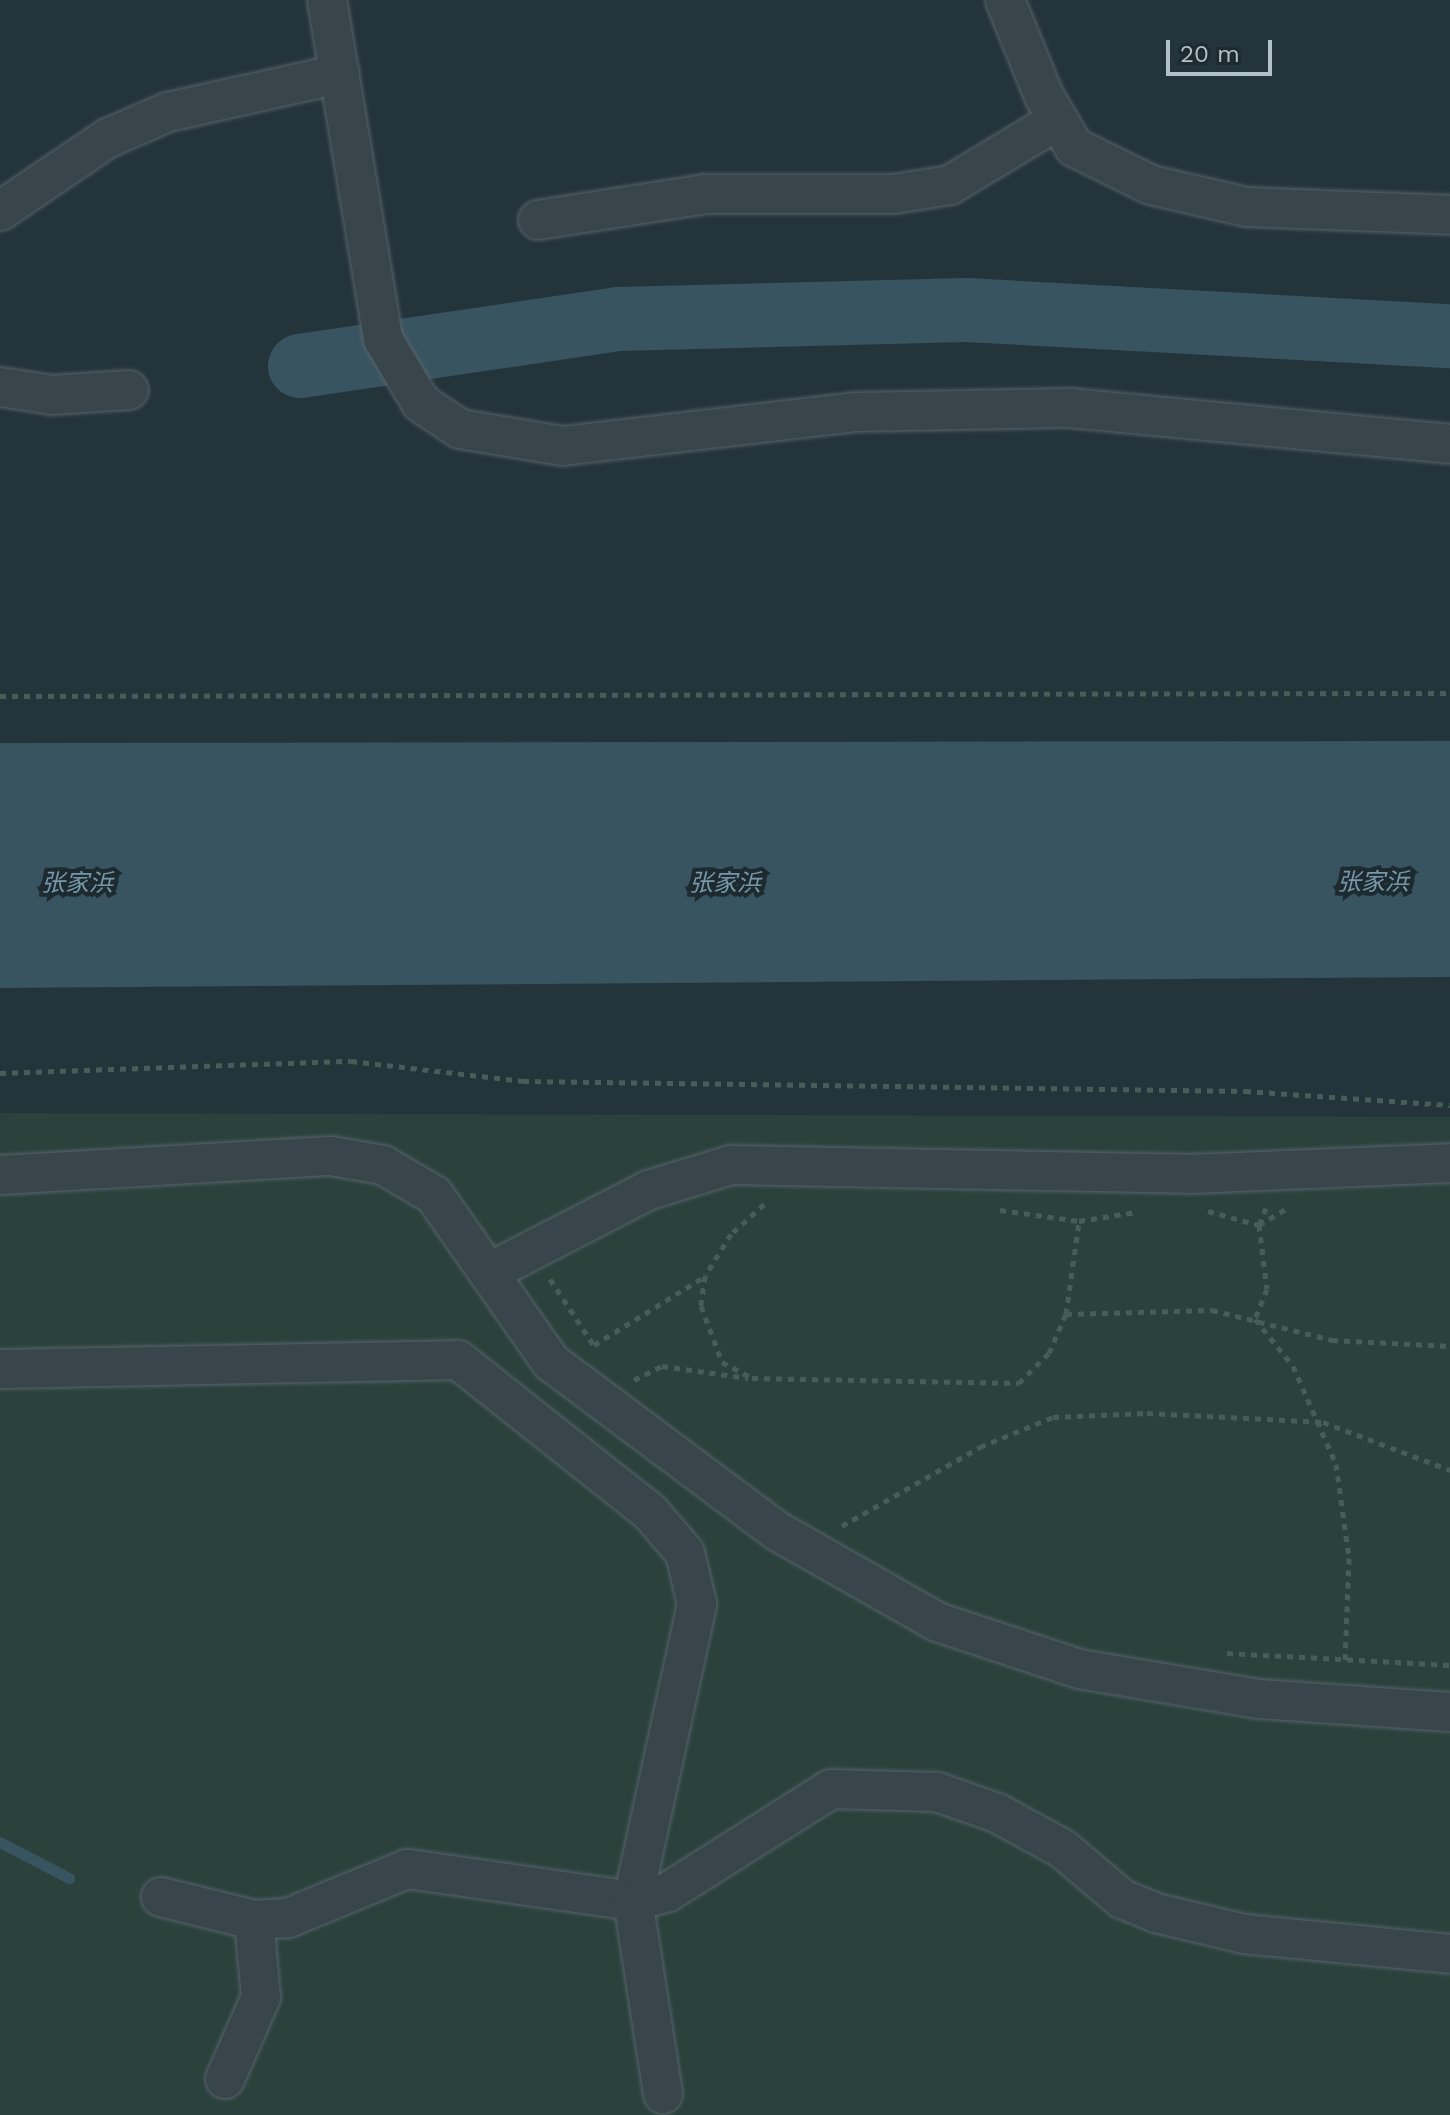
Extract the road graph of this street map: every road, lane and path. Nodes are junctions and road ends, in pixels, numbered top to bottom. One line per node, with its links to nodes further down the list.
1 (327, 0): 3 (lane)
2 (1005, 0): 4 (lane)
3 (340, 74): 5 (lane); 10 (lane)
4 (1058, 120): 6 (lane); 7 (lane)
5 (0, 211)
6 (1450, 215)
7 (538, 220)
8 (0, 387): 9 (lane)
9 (129, 390)
10 (1450, 444)
11 (1450, 693): 12 (path)
12 (0, 696)
13 (0, 1073): 14 (path)
14 (1450, 1105)
15 (1450, 1163): 16 (lane)
16 (1280, 1170): 20 (lane); 24 (path)
17 (0, 1175): 21 (lane)
18 (778, 1199): 22 (path)
19 (1079, 1221): 23 (path)
20 (532, 1251): 21 (lane); 25 (path)
21 (490, 1272): 31 (lane)
22 (705, 1276): 25 (path); 30 (path)
23 (1066, 1314): 24 (path); 30 (path)
24 (1255, 1319): 26 (path); 34 (path)
25 (594, 1345): 27 (path); 31 (path)
26 (1450, 1346)
27 (602, 1354)
28 (0, 1369): 43 (lane)
29 (619, 1374): 32 (path)
30 (752, 1378): 32 (path)
31 (575, 1380): 36 (lane)
32 (628, 1383): 33 (path)
33 (640, 1390)
34 (1323, 1422): 35 (path); 36 (path); 39 (path)
35 (1450, 1470)
36 (825, 1533): 37 (path); 41 (lane)
37 (852, 1535)
38 (1214, 1652): 39 (path)
39 (1345, 1662): 40 (path)
40 (1450, 1665)
41 (1450, 1712)
42 (161, 1897): 44 (lane)
43 (633, 1901): 44 (lane); 45 (lane); 47 (lane)
44 (254, 1920): 46 (lane)
45 (1450, 1954)
46 (225, 2079)
47 (663, 2094)

